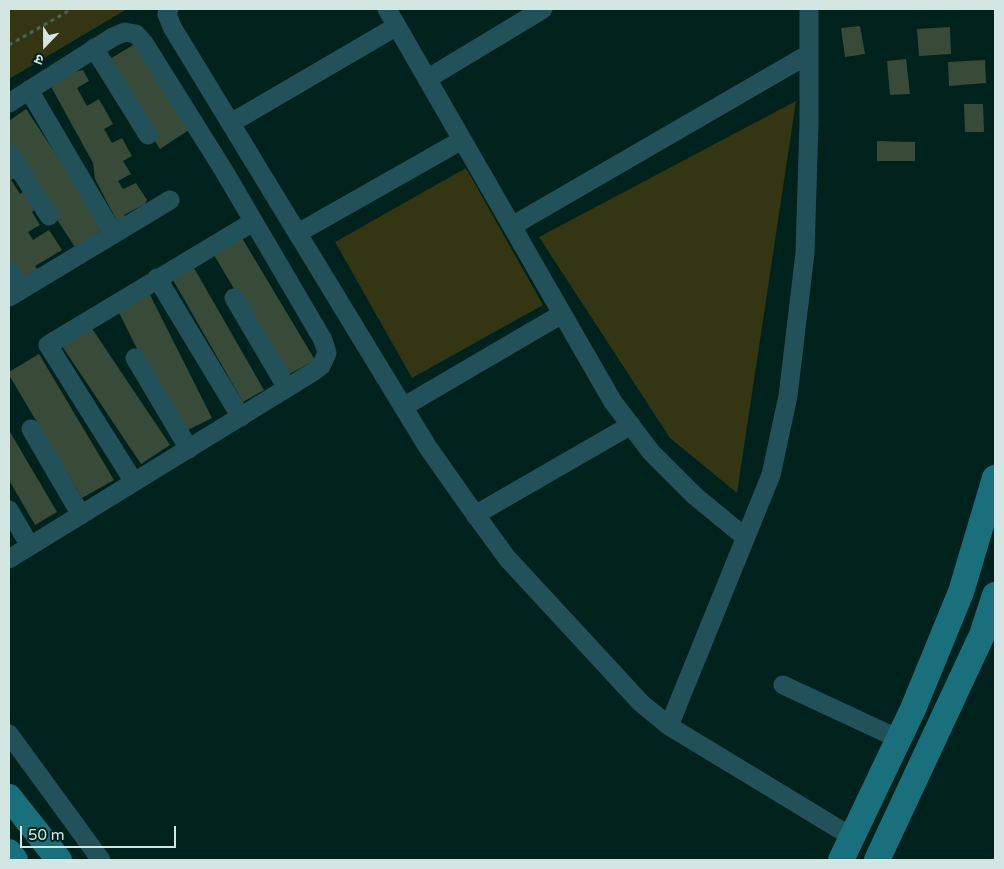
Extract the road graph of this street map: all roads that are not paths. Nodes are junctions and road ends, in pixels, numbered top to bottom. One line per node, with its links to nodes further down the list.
1 (169, 9): 11 (street)
2 (387, 9): 5 (street)
3 (543, 9): 8 (street)
4 (809, 9): 7 (street)
5 (397, 26): 8 (street); 11 (street)
6 (94, 48): 9 (street); 12 (street); 17 (street)
7 (809, 54): 18 (street); 38 (street)
8 (427, 79): 13 (street)
9 (29, 90): 10 (street); 20 (street)
10 (9, 103)
11 (231, 123): 19 (street)
12 (148, 136)
13 (462, 140): 18 (street); 19 (street)
14 (9, 153): 16 (street)
15 (170, 200): 20 (street)
16 (49, 216)
17 (253, 222): 22 (street); 27 (street)
18 (512, 226): 25 (street)
19 (298, 233): 28 (street)
20 (113, 234): 23 (street)
21 (9, 271): 23 (street)
22 (157, 278): 29 (street); 34 (street)
23 (14, 293)
24 (234, 298): 27 (street)
25 (562, 314): 28 (street); 30 (street)
26 (135, 358): 32 (street)
27 (287, 388): 29 (street)
28 (403, 407): 37 (street)
29 (241, 417): 32 (street)
30 (631, 425): 37 (street); 38 (street)
31 (31, 429): 36 (street)
32 (189, 449): 34 (street)
33 (995, 478): 45 (street)
34 (134, 482): 36 (street)
35 (9, 510): 39 (street)
36 (81, 515): 39 (street)
37 (475, 515): 43 (street)
38 (745, 536): 43 (street)
39 (30, 546): 40 (street)
40 (9, 559)
41 (995, 595): 52 (street)
42 (783, 685): 45 (street)
43 (669, 726): 47 (street)
44 (9, 734): 51 (street)
45 (899, 739): 47 (street)
46 (9, 797): 50 (street)
47 (846, 849)
48 (9, 852): 49 (street)
49 (15, 860)
50 (59, 860)
51 (101, 860)
52 (877, 860)

